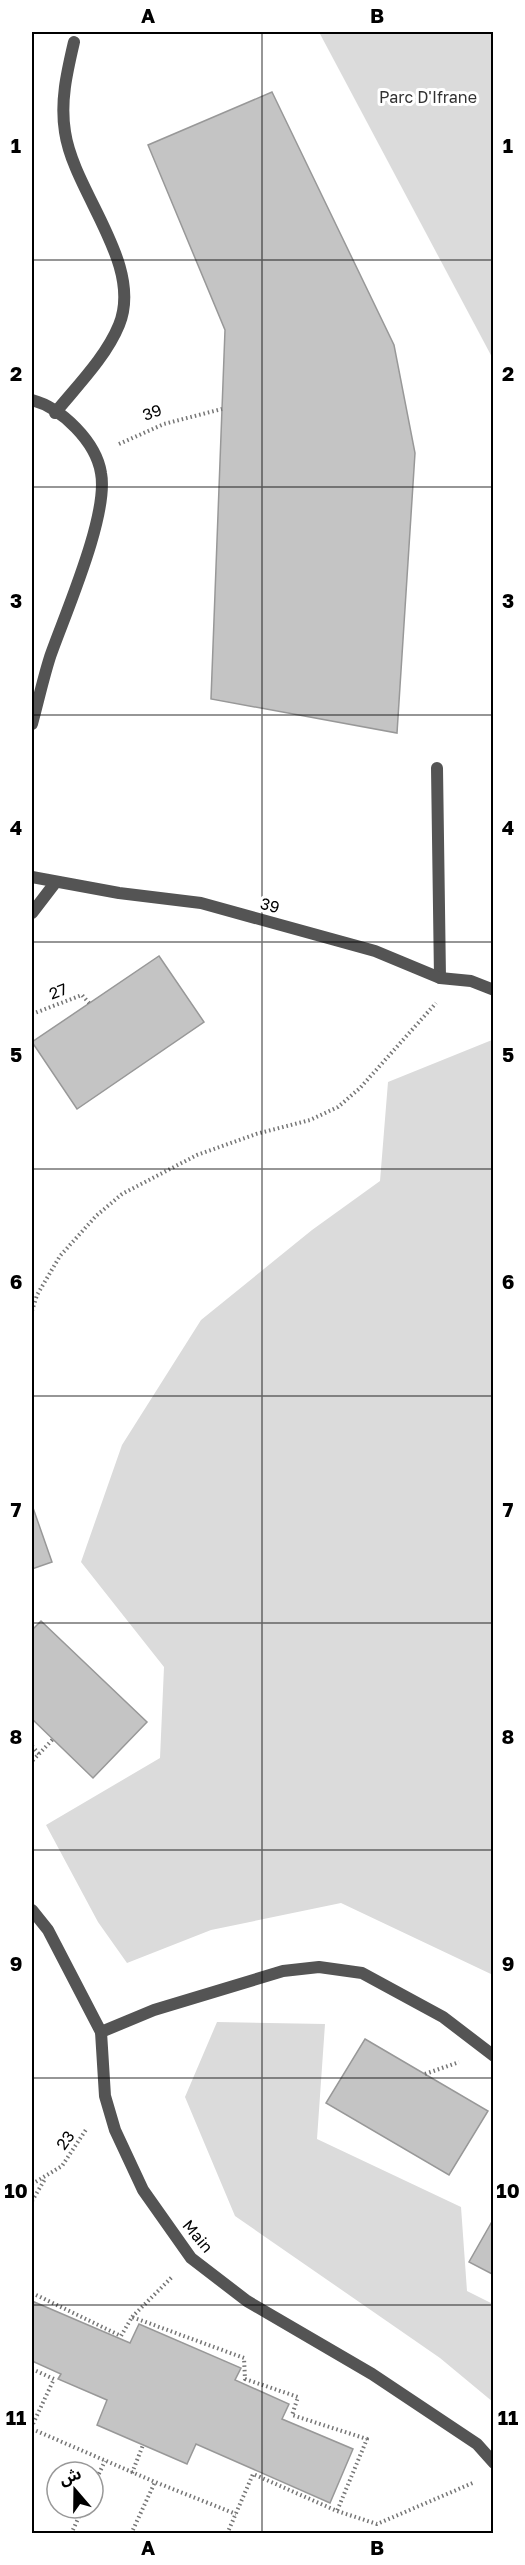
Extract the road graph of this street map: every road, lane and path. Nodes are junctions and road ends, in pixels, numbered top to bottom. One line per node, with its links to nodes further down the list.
1 (74, 42): 4 (lane)
2 (32, 400): 4 (lane)
3 (222, 408): 5 (path, 39)
4 (55, 413): 5 (lane)
5 (96, 454): 6 (lane)
6 (32, 724)
7 (437, 768): 11 (lane)
8 (32, 877): 9 (lane, 39)
9 (55, 883): 10 (lane); 11 (lane, 39)
10 (32, 913)
11 (440, 978): 12 (lane, 39); 15 (path)
12 (494, 990)
13 (89, 1003): 14 (path, 27)
14 (32, 1014)
15 (32, 1311)
16 (53, 1739): 18 (path)
17 (32, 1746): 18 (path)
18 (39, 1754): 19 (path)
19 (32, 1761)
20 (32, 1910): 21 (lane, Main)
21 (101, 2032): 22 (lane); 23 (lane, Main)
22 (494, 2055)
23 (105, 2096): 24 (path, 23); 27 (lane, Main)
24 (46, 2176): 25 (path, 23); 26 (path)
25 (32, 2184)
26 (32, 2201)
27 (191, 2258): 29 (path); 35 (lane, Main)
28 (32, 2293): 29 (path)
29 (132, 2317): 39 (path)
30 (32, 2369): 31 (path)
31 (32, 2427): 33 (path)
32 (143, 2445): 36 (path)
33 (103, 2460)
34 (105, 2461): 36 (path)
35 (494, 2463)
36 (132, 2473): 38 (path)
37 (483, 2478): 39 (path)
38 (155, 2482): 40 (path); 43 (path)
39 (337, 2511): 40 (path)
40 (236, 2514): 44 (path)
41 (77, 2520): 42 (path)
42 (71, 2534)
43 (131, 2534)
44 (227, 2534)

